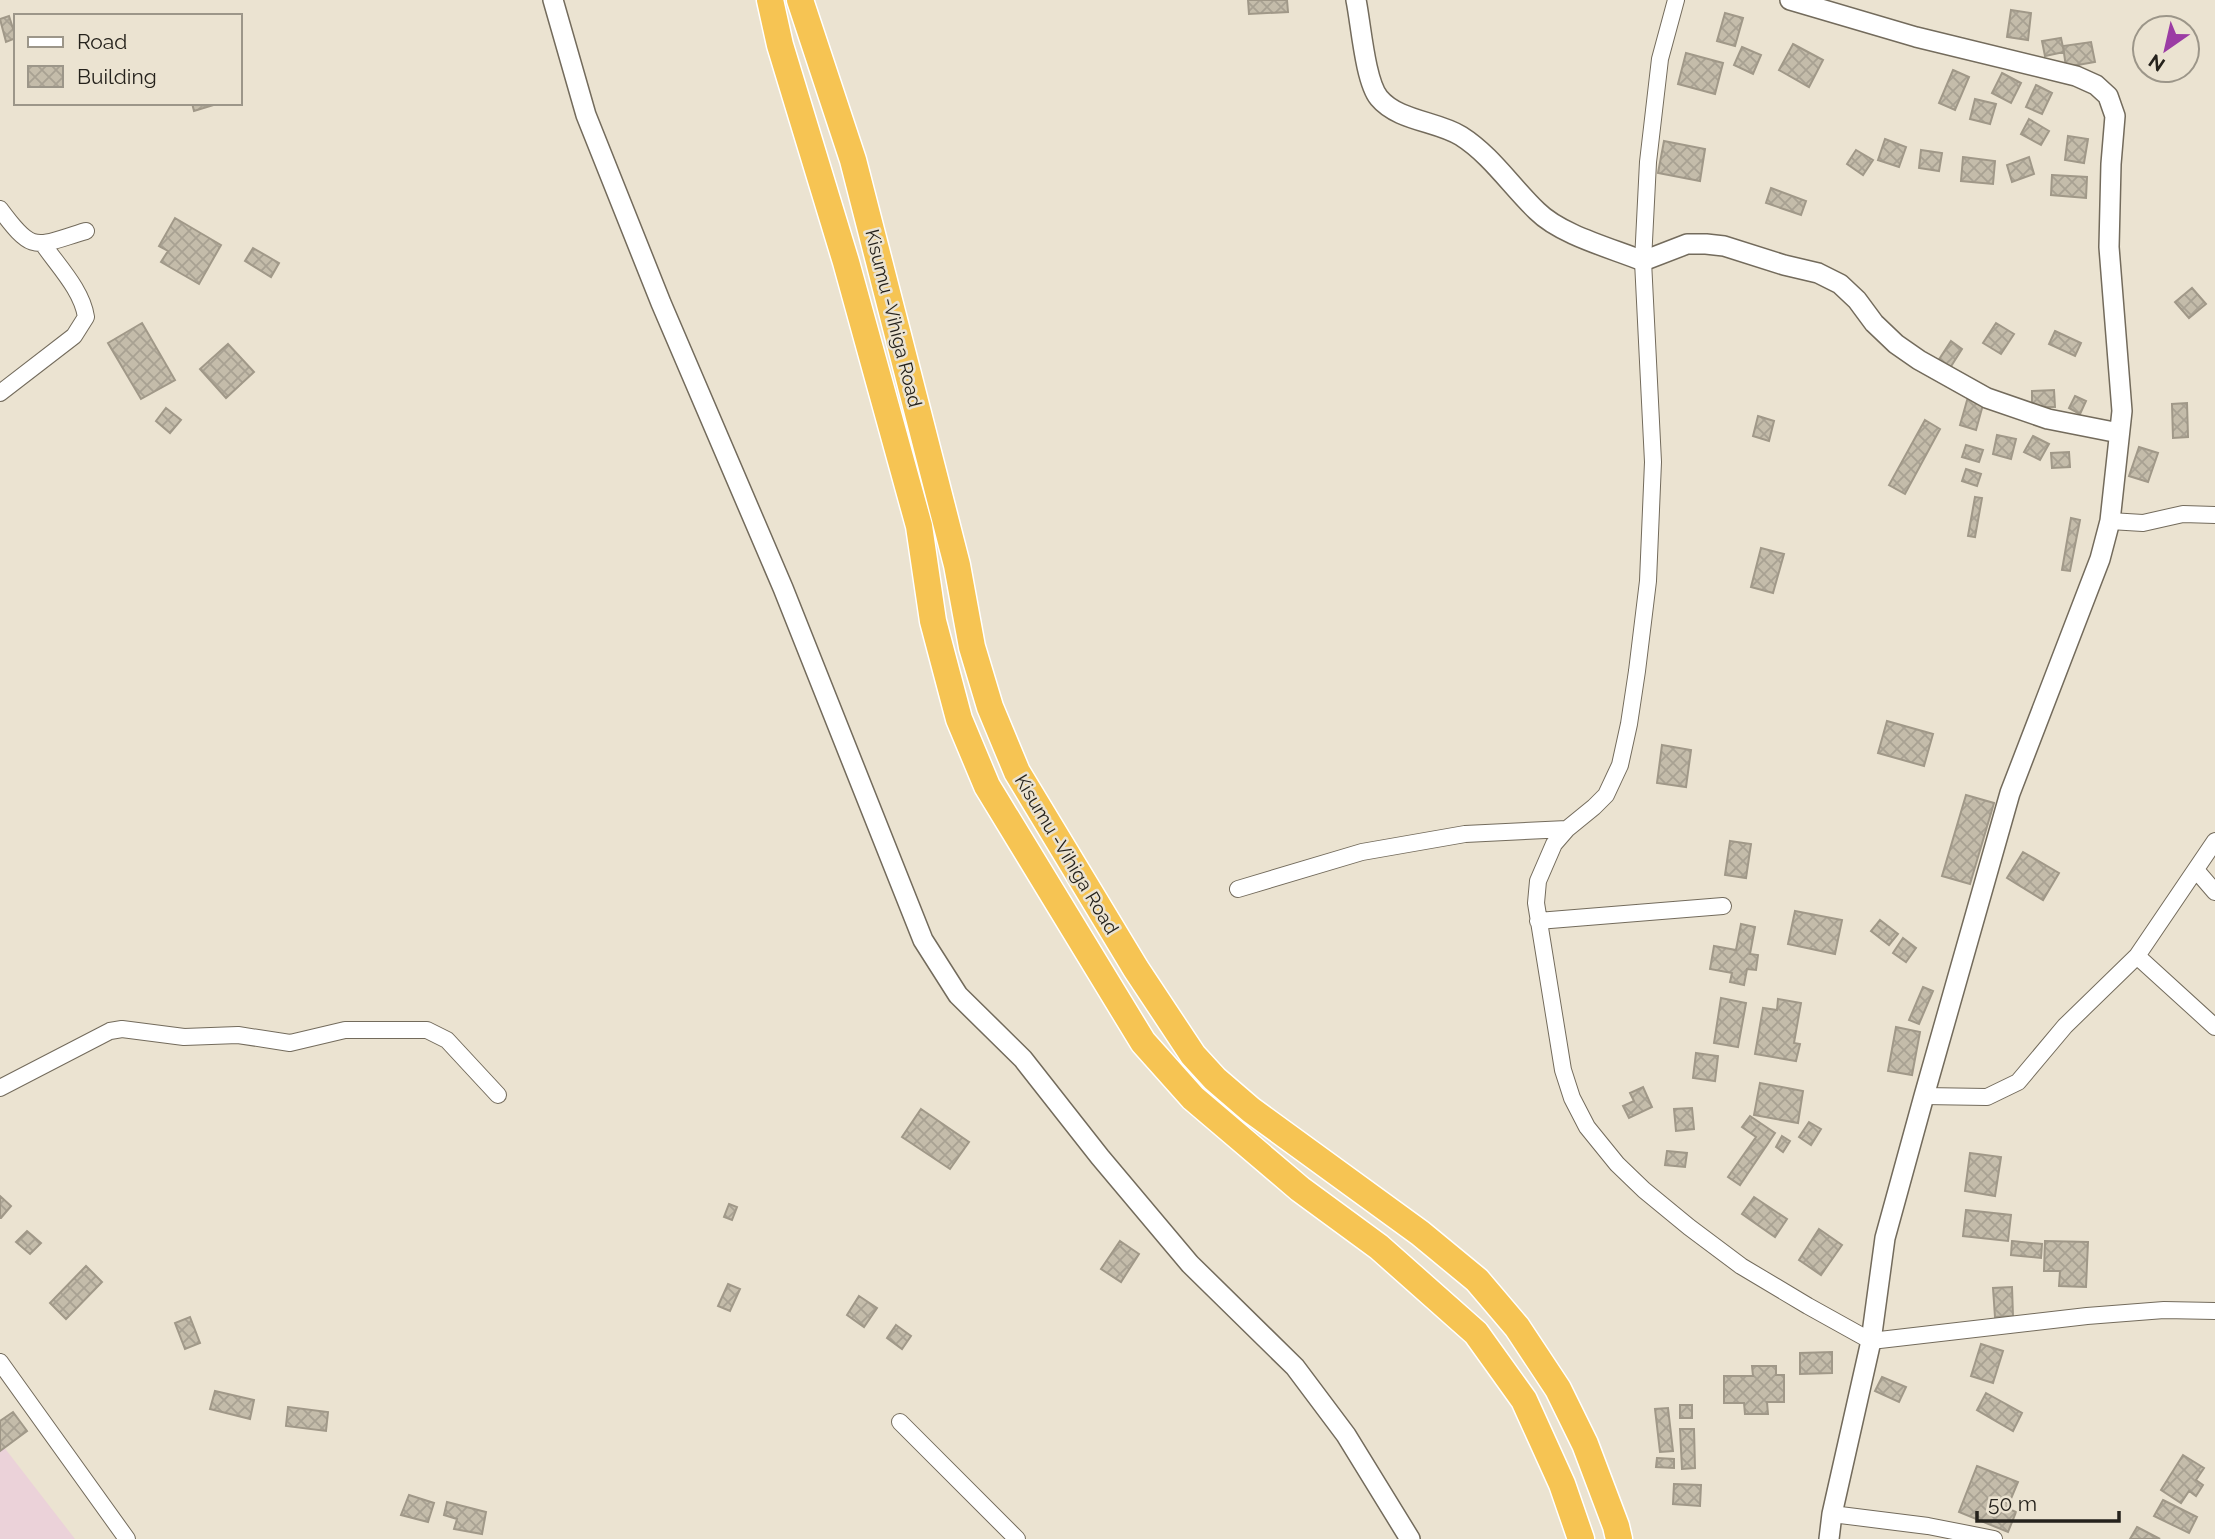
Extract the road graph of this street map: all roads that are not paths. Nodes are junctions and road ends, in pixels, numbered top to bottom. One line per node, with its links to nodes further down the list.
1 (553, 0): 34 (street)
2 (770, 0): 35 (highway, Kisumu -Vihiga Road)
3 (800, 0): 36 (highway, Kisumu -Vihiga Road)
4 (1356, 0): 10 (street)
5 (1676, 0): 10 (street)
6 (1790, 0): 12 (street)
7 (0, 209): 9 (street)
8 (86, 232): 9 (street)
9 (43, 244): 11 (street)
10 (1643, 261): 12 (street); 15 (street)
11 (0, 393)
12 (2119, 433): 14 (street)
13 (2215, 515): 14 (street)
14 (2110, 522): 26 (street)
15 (1567, 829): 18 (street); 21 (street)
16 (2215, 841): 17 (street)
17 (2196, 870): 19 (street); 22 (street)
18 (1238, 889)
19 (2215, 892)
20 (1723, 906): 21 (street)
21 (1538, 921): 28 (street)
22 (2137, 956): 23 (street); 26 (street)
23 (2215, 1027)
24 (0, 1088): 25 (street)
25 (498, 1095)
26 (1924, 1096): 28 (street)
27 (2215, 1311): 28 (street)
28 (1871, 1341): 31 (street)
29 (0, 1362): 32 (street)
30 (900, 1422): 33 (street)
31 (1832, 1514): 37 (street); 38 (street)
32 (127, 1539)
33 (1017, 1539)
34 (1410, 1539)
35 (1581, 1539)
36 (1619, 1539)
37 (1829, 1539)
38 (1994, 1539)

